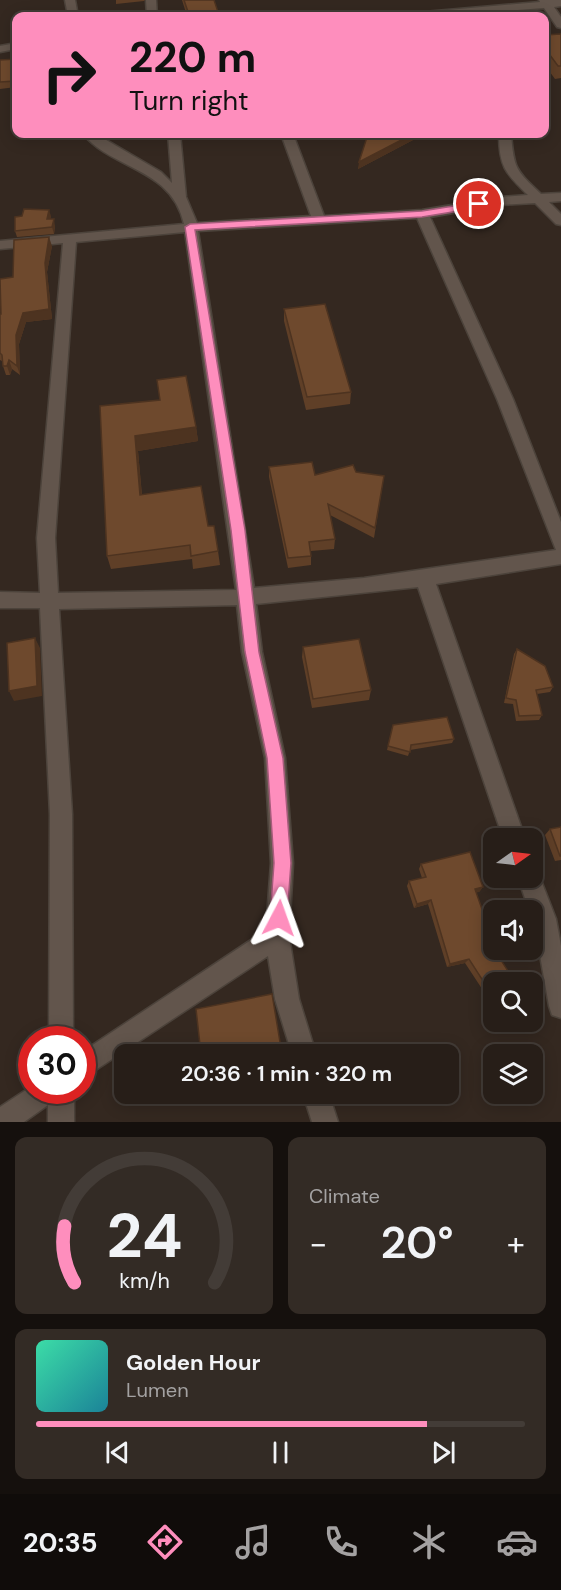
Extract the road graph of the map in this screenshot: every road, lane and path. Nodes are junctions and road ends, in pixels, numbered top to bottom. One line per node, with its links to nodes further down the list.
1 (545, 2): 2 (street); 3 (street); 4 (street)
2 (561, 3)
3 (467, 12)
4 (561, 25)
5 (94, 138): 9 (street)
6 (174, 138): 9 (street)
7 (288, 138): 13 (street)
8 (505, 138): 11 (street)
9 (180, 197): 15 (street)
10 (561, 197): 11 (street)
11 (538, 198): 12 (street); 14 (street)
12 (422, 214): 13 (street); 18 (street)
13 (319, 220): 15 (street)
14 (561, 221)
15 (190, 227): 16 (street); 21 (street)
16 (70, 238): 17 (street); 23 (street)
17 (0, 244)
18 (561, 545)
19 (561, 557): 20 (street)
20 (425, 579): 21 (street); 24 (street)
21 (247, 597): 23 (street); 26 (street)
22 (0, 600): 23 (street)
23 (51, 600): 28 (street)
24 (511, 828)
25 (532, 888): 27 (street)
26 (277, 936): 29 (street); 30 (street)
27 (561, 1006)
28 (61, 1026)
29 (301, 1044)
30 (96, 1058)
31 (27, 1104): 34 (street)
32 (61, 1104): 35 (street)
33 (319, 1104): 36 (street)
34 (1, 1122)
35 (61, 1122)
36 (325, 1122)

